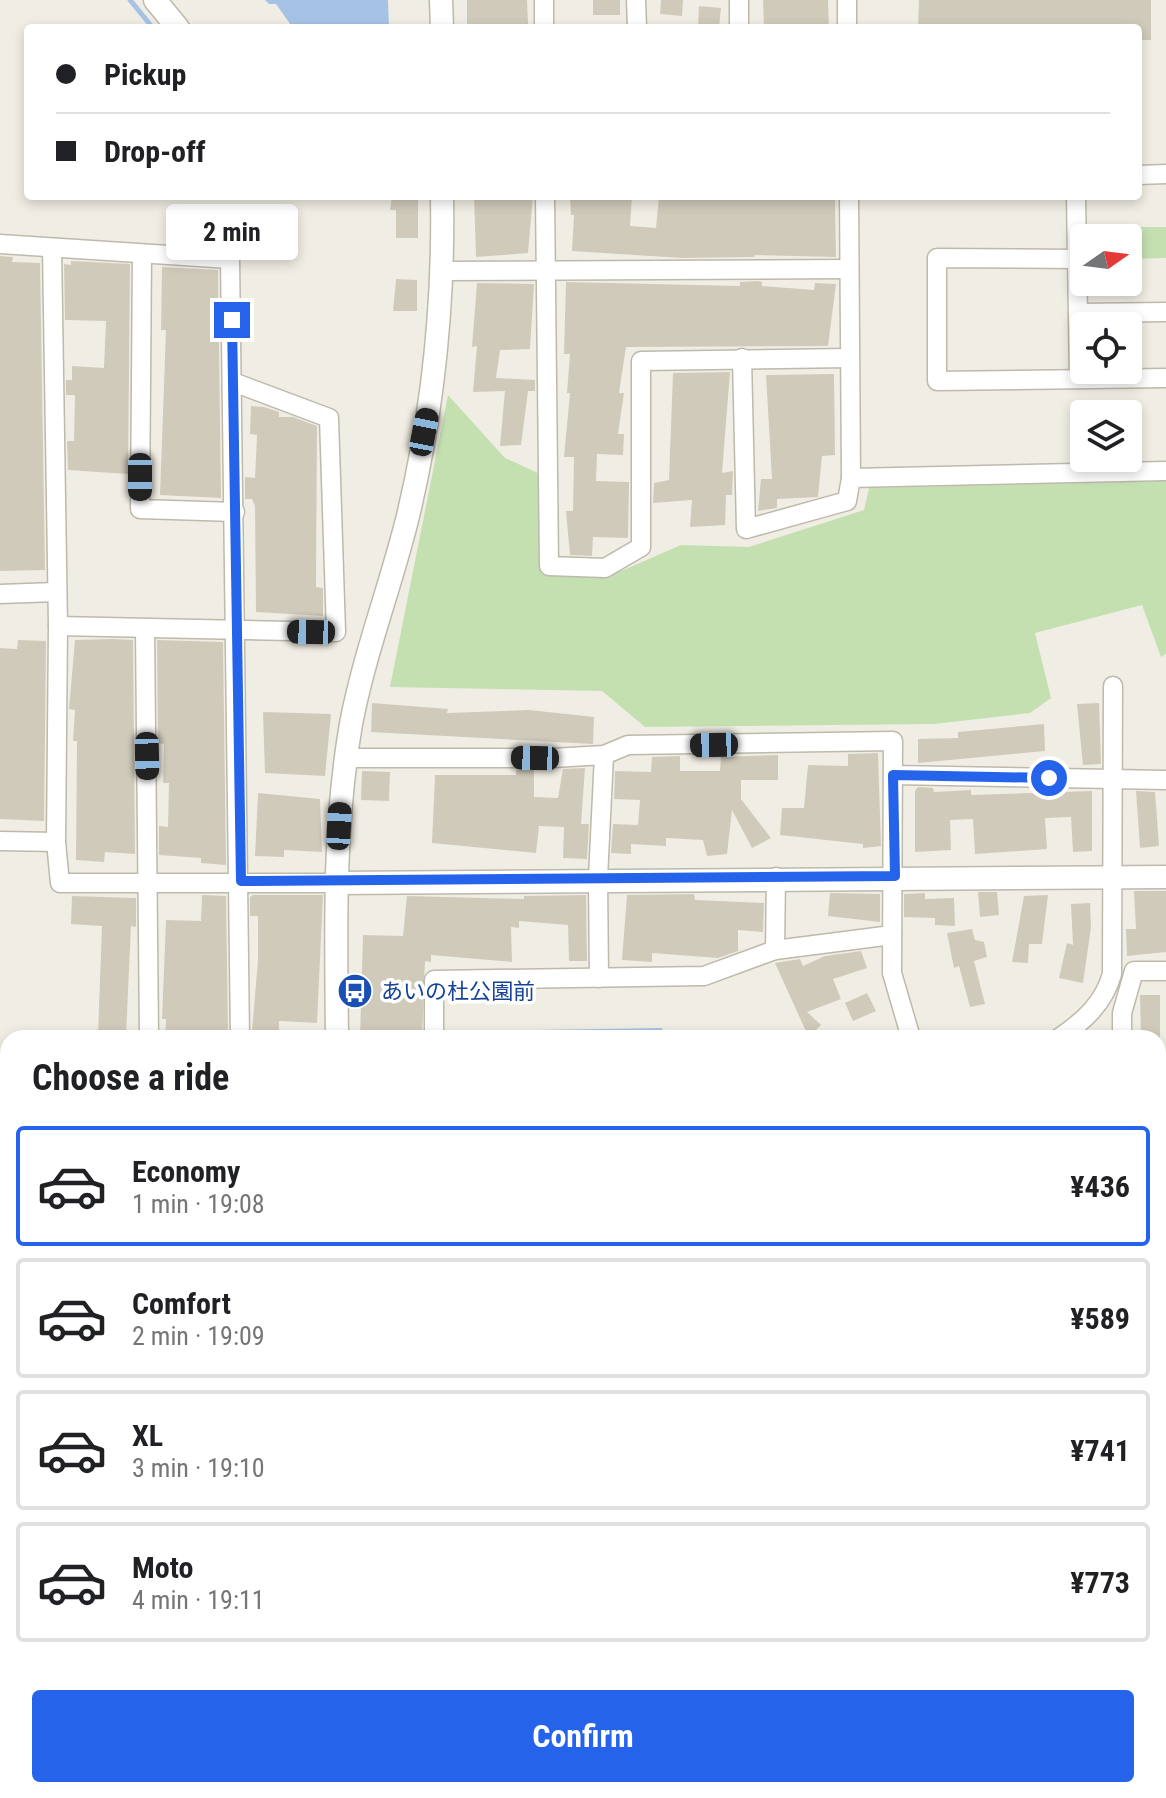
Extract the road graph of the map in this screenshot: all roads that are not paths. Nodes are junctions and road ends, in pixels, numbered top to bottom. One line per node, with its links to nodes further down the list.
1 (155, 0): 7 (street)
2 (441, 0): 8 (street)
3 (544, 0): 9 (street)
4 (636, 0): 10 (street)
5 (739, 0): 11 (street)
6 (847, 0): 12 (street)
7 (175, 24)
8 (442, 24)
9 (544, 24)
10 (637, 24)
11 (739, 24)
12 (847, 24)
13 (1166, 174): 14 (street)
14 (1142, 175)
15 (442, 200): 25 (street)
16 (545, 200): 26 (street)
17 (849, 200): 24 (street)
18 (1076, 200): 19 (street)
19 (1076, 224)
20 (0, 244): 21 (street)
21 (52, 248): 22 (street); 38 (street)
22 (142, 254): 34 (street); 37 (street)
23 (1070, 259): 33 (street)
24 (849, 269): 26 (street); 30 (street)
25 (443, 271): 26 (street); 45 (street)
26 (546, 272): 29 (street)
27 (1142, 312): 28 (street)
28 (1166, 312)
29 (742, 358): 30 (street); 36 (street)
30 (849, 358): 36 (street)
31 (1142, 378): 32 (street)
32 (1166, 378)
33 (1070, 379)
34 (233, 382): 37 (street); 42 (street)
35 (1166, 471): 36 (street)
36 (851, 478)
37 (235, 512): 42 (street)
38 (56, 592): 39 (street); 40 (street)
39 (0, 594)
40 (58, 626): 41 (street); 50 (street)
41 (145, 629): 42 (street); 58 (street)
42 (236, 630): 56 (street)
43 (1113, 686): 47 (street)
44 (604, 755): 45 (street); 46 (street); 54 (street)
45 (346, 758): 57 (street)
46 (893, 775): 47 (street); 51 (street)
47 (1112, 779): 48 (street); 55 (street)
48 (1166, 780)
49 (0, 841): 50 (street)
50 (56, 842): 58 (street)
51 (895, 876): 52 (street); 55 (street); 59 (street)
52 (776, 877): 54 (street); 60 (street)
53 (1166, 877): 55 (street)
54 (598, 878): 57 (street); 62 (street)
55 (1112, 878): 68 (street)
56 (241, 881): 57 (street); 58 (street); 64 (street)
57 (336, 883): 65 (street)
58 (148, 884): 63 (street)
59 (892, 935): 60 (street); 67 (street)
60 (775, 950): 62 (street)
61 (1166, 971): 69 (street)
62 (599, 978): 66 (street)
63 (149, 1030)
64 (240, 1030)
65 (337, 1030)
66 (434, 1030)
67 (909, 1030)
68 (1069, 1030)
69 (1122, 1030)

